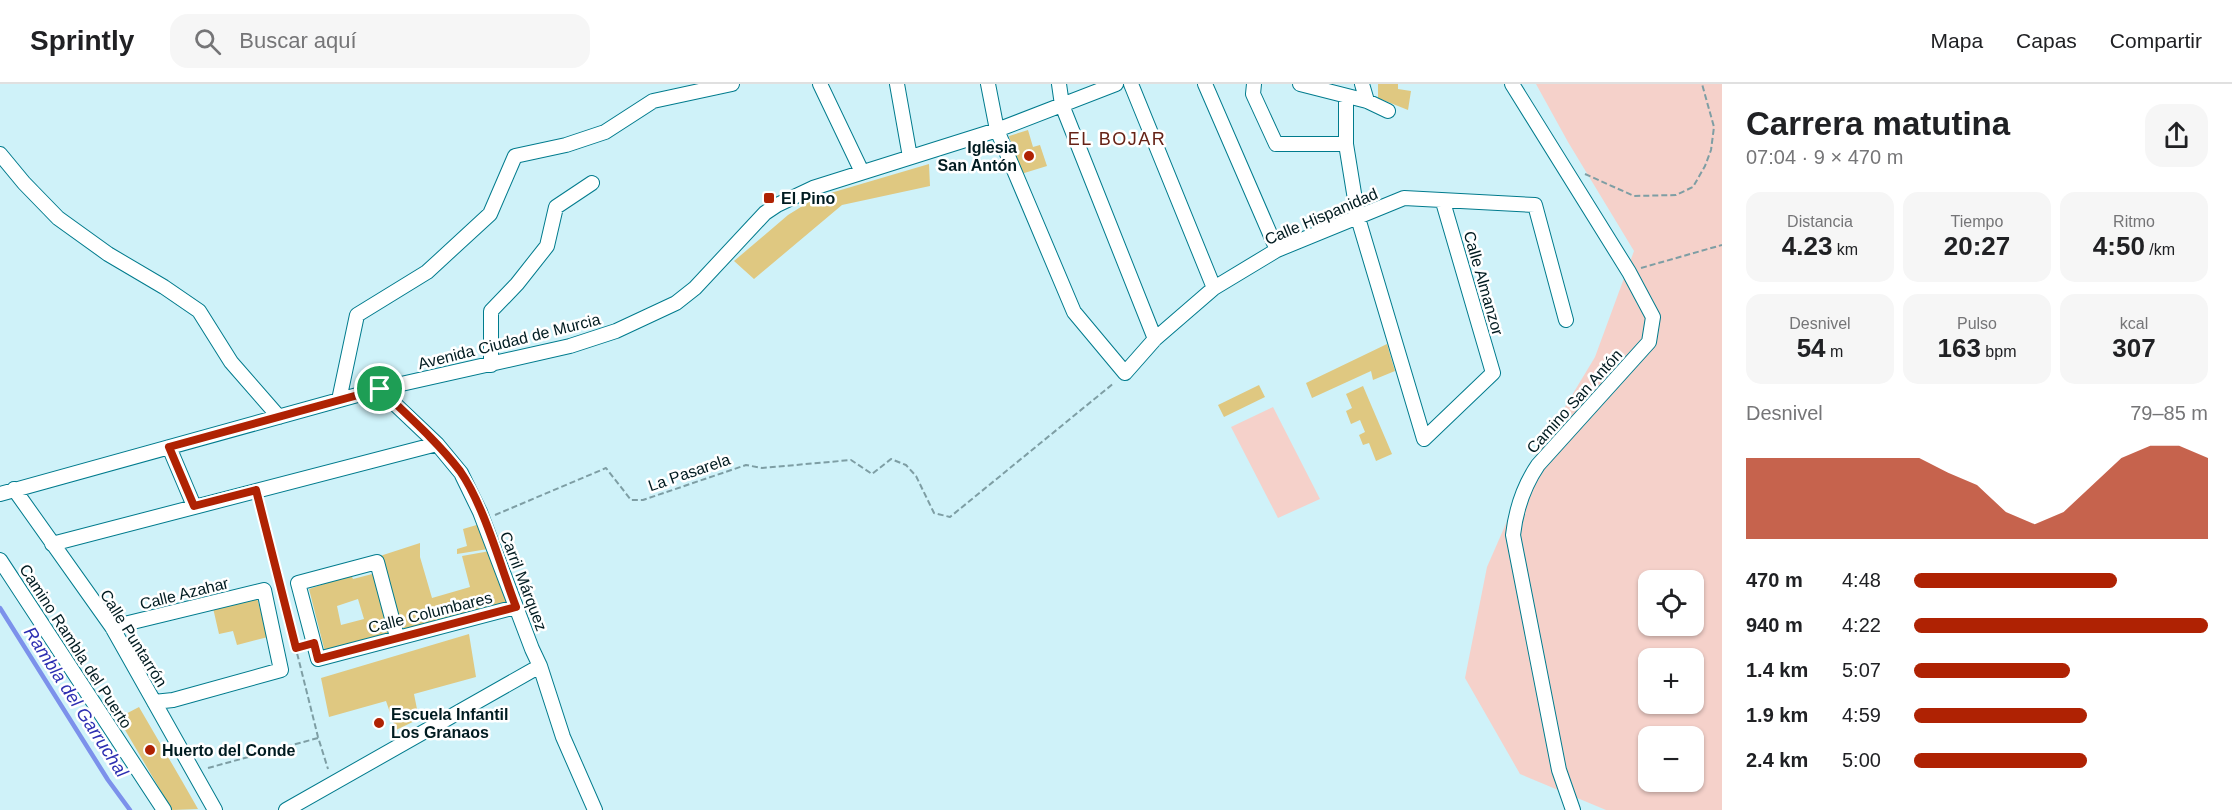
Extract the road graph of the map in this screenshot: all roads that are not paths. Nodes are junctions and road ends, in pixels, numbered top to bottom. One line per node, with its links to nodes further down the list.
1 (732, 84): 31 (street)
2 (820, 84): 21 (street)
3 (897, 84): 20 (street)
4 (988, 84): 17 (street)
5 (1059, 84): 15 (street)
6 (1116, 84): 15 (street, Avenida Ciudad de Murcia)
7 (1131, 84): 26 (street)
8 (1205, 84): 25 (street)
9 (1254, 84): 18 (street)
10 (1300, 84): 13 (street)
11 (1362, 84): 14 (street)
12 (1512, 84): 49 (street, Camino San Antón)
13 (1346, 97): 14 (street); 18 (street)
14 (1367, 102): 16 (street)
15 (1062, 105): 17 (street, Avenida Ciudad de Murcia); 28 (street)
16 (1389, 111)
17 (996, 129): 20 (street, Avenida Ciudad de Murcia); 28 (street, Calle Hispanidad)
18 (1346, 144): 24 (street)
19 (0, 154): 32 (street)
20 (910, 157): 21 (street, Avenida Ciudad de Murcia)
21 (862, 172): 29 (street, Avenida Ciudad de Murcia)
22 (592, 183): 29 (street)
23 (1443, 202): 24 (street, Calle Hispanidad); 24 (street, Calle Almanzor); 27 (street, Calle Hispanidad)
24 (1358, 218): 25 (street, Calle Hispanidad)
25 (1277, 250): 26 (street, Calle Hispanidad)
26 (1214, 288): 28 (street, Calle Hispanidad)
27 (1566, 320)
28 (1155, 339)
29 (491, 365): 30 (street, Avenida Ciudad de Murcia)
30 (380, 389): 31 (street, Avenida Ciudad de Murcia); 33 (street, Carril Márquez)
31 (339, 400): 32 (street, Avenida Ciudad de Murcia)
32 (279, 417): 34 (street, Avenida Ciudad de Murcia)
33 (436, 444): 37 (street); 40 (street, Carril Márquez)
34 (169, 447): 35 (street, Avenida Ciudad de Murcia); 37 (street)
35 (14, 489): 36 (street, Avenida Ciudad de Murcia); 38 (street, Calle Puntarrón)
36 (0, 494)
37 (194, 506): 38 (street)
38 (52, 544): 41 (street, Calle Puntarrón)
39 (0, 560): 45 (street, Camino Rambla del Puerto)
40 (516, 607): 42 (street, Calle Columbares); 43 (street, Carril Márquez)
41 (112, 627): 44 (street, Calle Puntarrón); 44 (street, Calle Azahar)
42 (398, 637): 42 (street, Calle Columbares)
43 (540, 666): 47 (street); 48 (street, Carril Márquez)
44 (154, 702): 46 (street, Calle Puntarrón)
45 (164, 810)
46 (215, 810)
47 (286, 810)
48 (595, 810)
49 (1573, 810)

